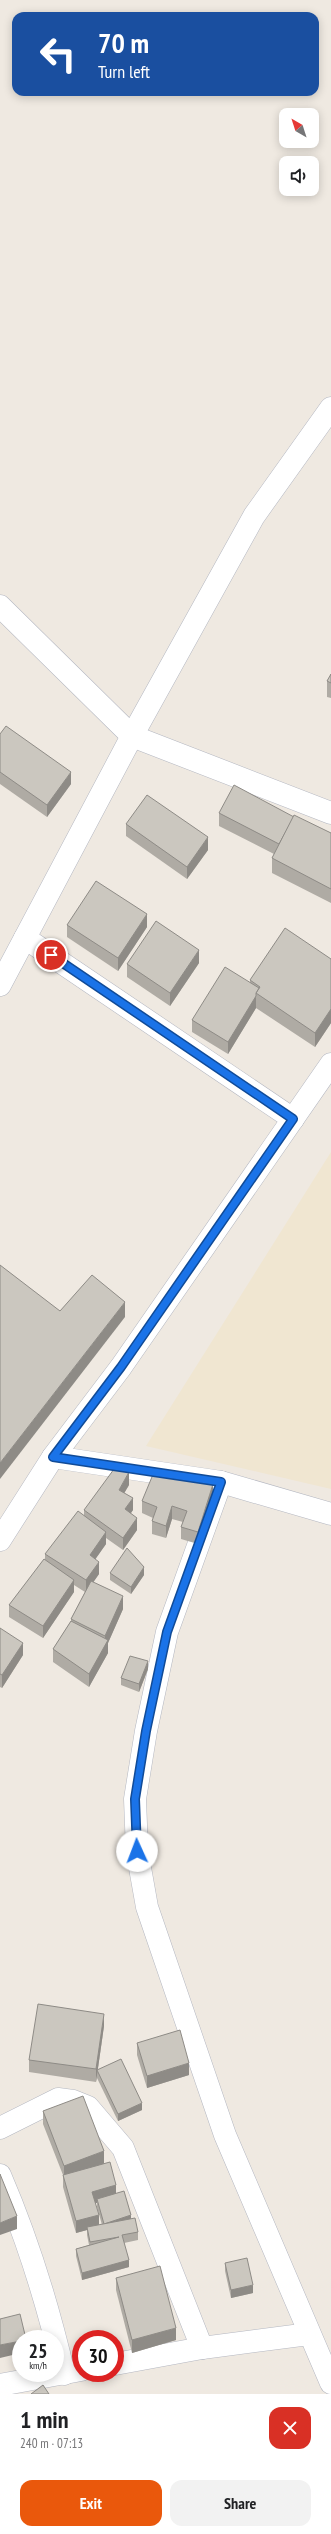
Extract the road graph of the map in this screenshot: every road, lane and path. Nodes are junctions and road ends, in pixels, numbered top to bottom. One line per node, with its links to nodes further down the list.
1 (331, 409): 3 (street)
2 (0, 606): 3 (street)
3 (132, 736): 4 (street); 5 (street)
4 (331, 813)
5 (25, 938): 6 (street); 8 (street)
6 (0, 985)
7 (331, 1064): 8 (street)
8 (293, 1119): 9 (street)
9 (53, 1457): 10 (street); 12 (street)
10 (221, 1482): 11 (street); 15 (street)
11 (331, 1514)
12 (3, 1528)
13 (0, 2128): 16 (street)
14 (0, 2175): 18 (street)
15 (309, 2334): 16 (street); 19 (street)
16 (202, 2348): 17 (street)
17 (124, 2362)
18 (72, 2372): 20 (street)
19 (331, 2383)
20 (0, 2385)

